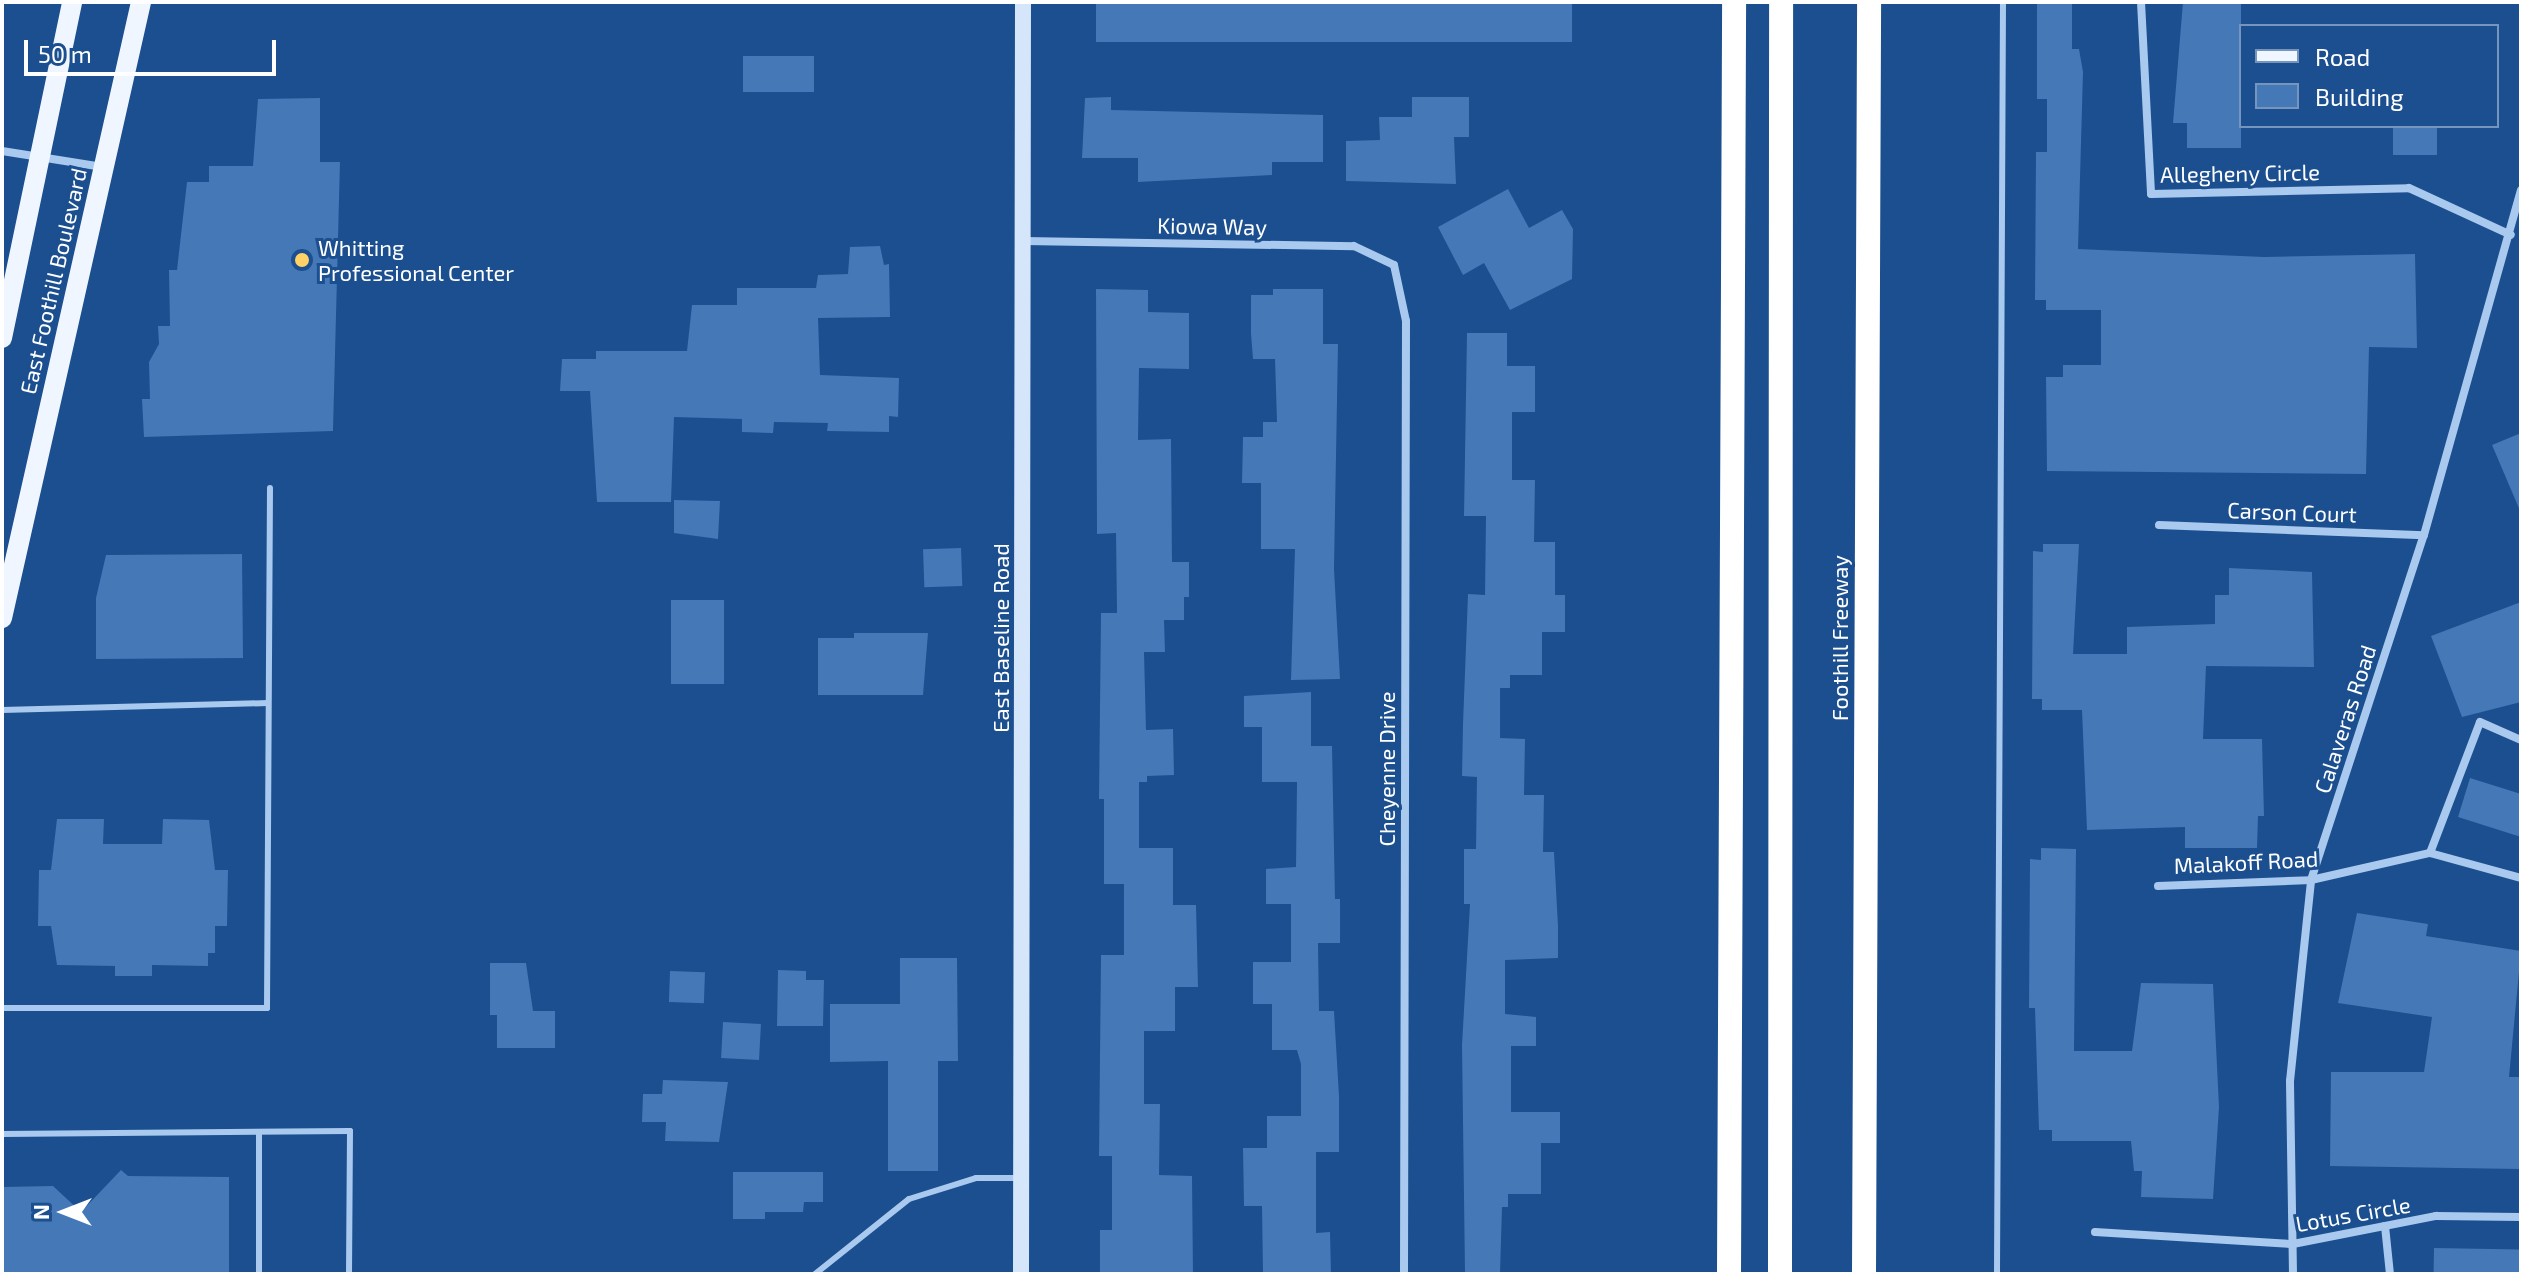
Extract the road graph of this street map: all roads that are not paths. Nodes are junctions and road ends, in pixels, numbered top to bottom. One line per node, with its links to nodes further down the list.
1 (72, 2): 10 (main road, East Foothill Boulevard)
2 (141, 2): 11 (main road, East Foothill Boulevard)
3 (1023, 2): 14 (main road, East Baseline Road)
4 (1734, 2): 41 (highway)
5 (1781, 2): 42 (highway)
6 (1869, 2): 43 (highway, Foothill Freeway)
7 (2003, 2): 44 (lane)
8 (2141, 2): 13 (street, Allegheny Circle)
9 (2, 151): 10 (street)
10 (38, 157): 11 (street); 16 (main road, East Foothill Boulevard)
11 (103, 167): 20 (main road, East Foothill Boulevard)
12 (2521, 190): 13 (street, Calaveras Road)
13 (2511, 235): 19 (street, Calaveras Road)
14 (1024, 241): 15 (street, Kiowa Way); 31 (main road, East Baseline Road)
15 (1394, 265): 40 (street, Cheyenne Drive)
16 (2, 338)
17 (270, 488): 21 (lane)
18 (2159, 525): 19 (street, Carson Court)
19 (2424, 535): 26 (street, Calaveras Road)
20 (2, 618)
21 (268, 703): 22 (lane); 28 (lane)
22 (2, 710)
23 (2521, 740): 24 (street)
24 (2430, 853): 25 (street, Malakoff Road); 26 (street, Malakoff Road)
25 (2521, 878)
26 (2311, 880): 27 (street, Malakoff Road); 35 (street, Calaveras Road)
27 (2158, 886)
28 (2, 1008)
29 (259, 1132): 30 (lane); 36 (lane); 37 (lane)
30 (2, 1134)
31 (1021, 1178): 38 (lane); 39 (main road, East Baseline Road)
32 (2521, 1217): 33 (street, Lotus Circle)
33 (2385, 1226): 35 (street, Lotus Circle); 46 (street)
34 (2095, 1232): 35 (street, Lotus Circle)
35 (2293, 1244): 45 (street, Calaveras Road)
36 (259, 1274)
37 (349, 1274)
38 (815, 1274)
39 (1021, 1274)
40 (1404, 1274)
41 (1729, 1274)
42 (1780, 1274)
43 (1864, 1274)
44 (1997, 1274)
45 (2293, 1274)
46 (2390, 1274)

